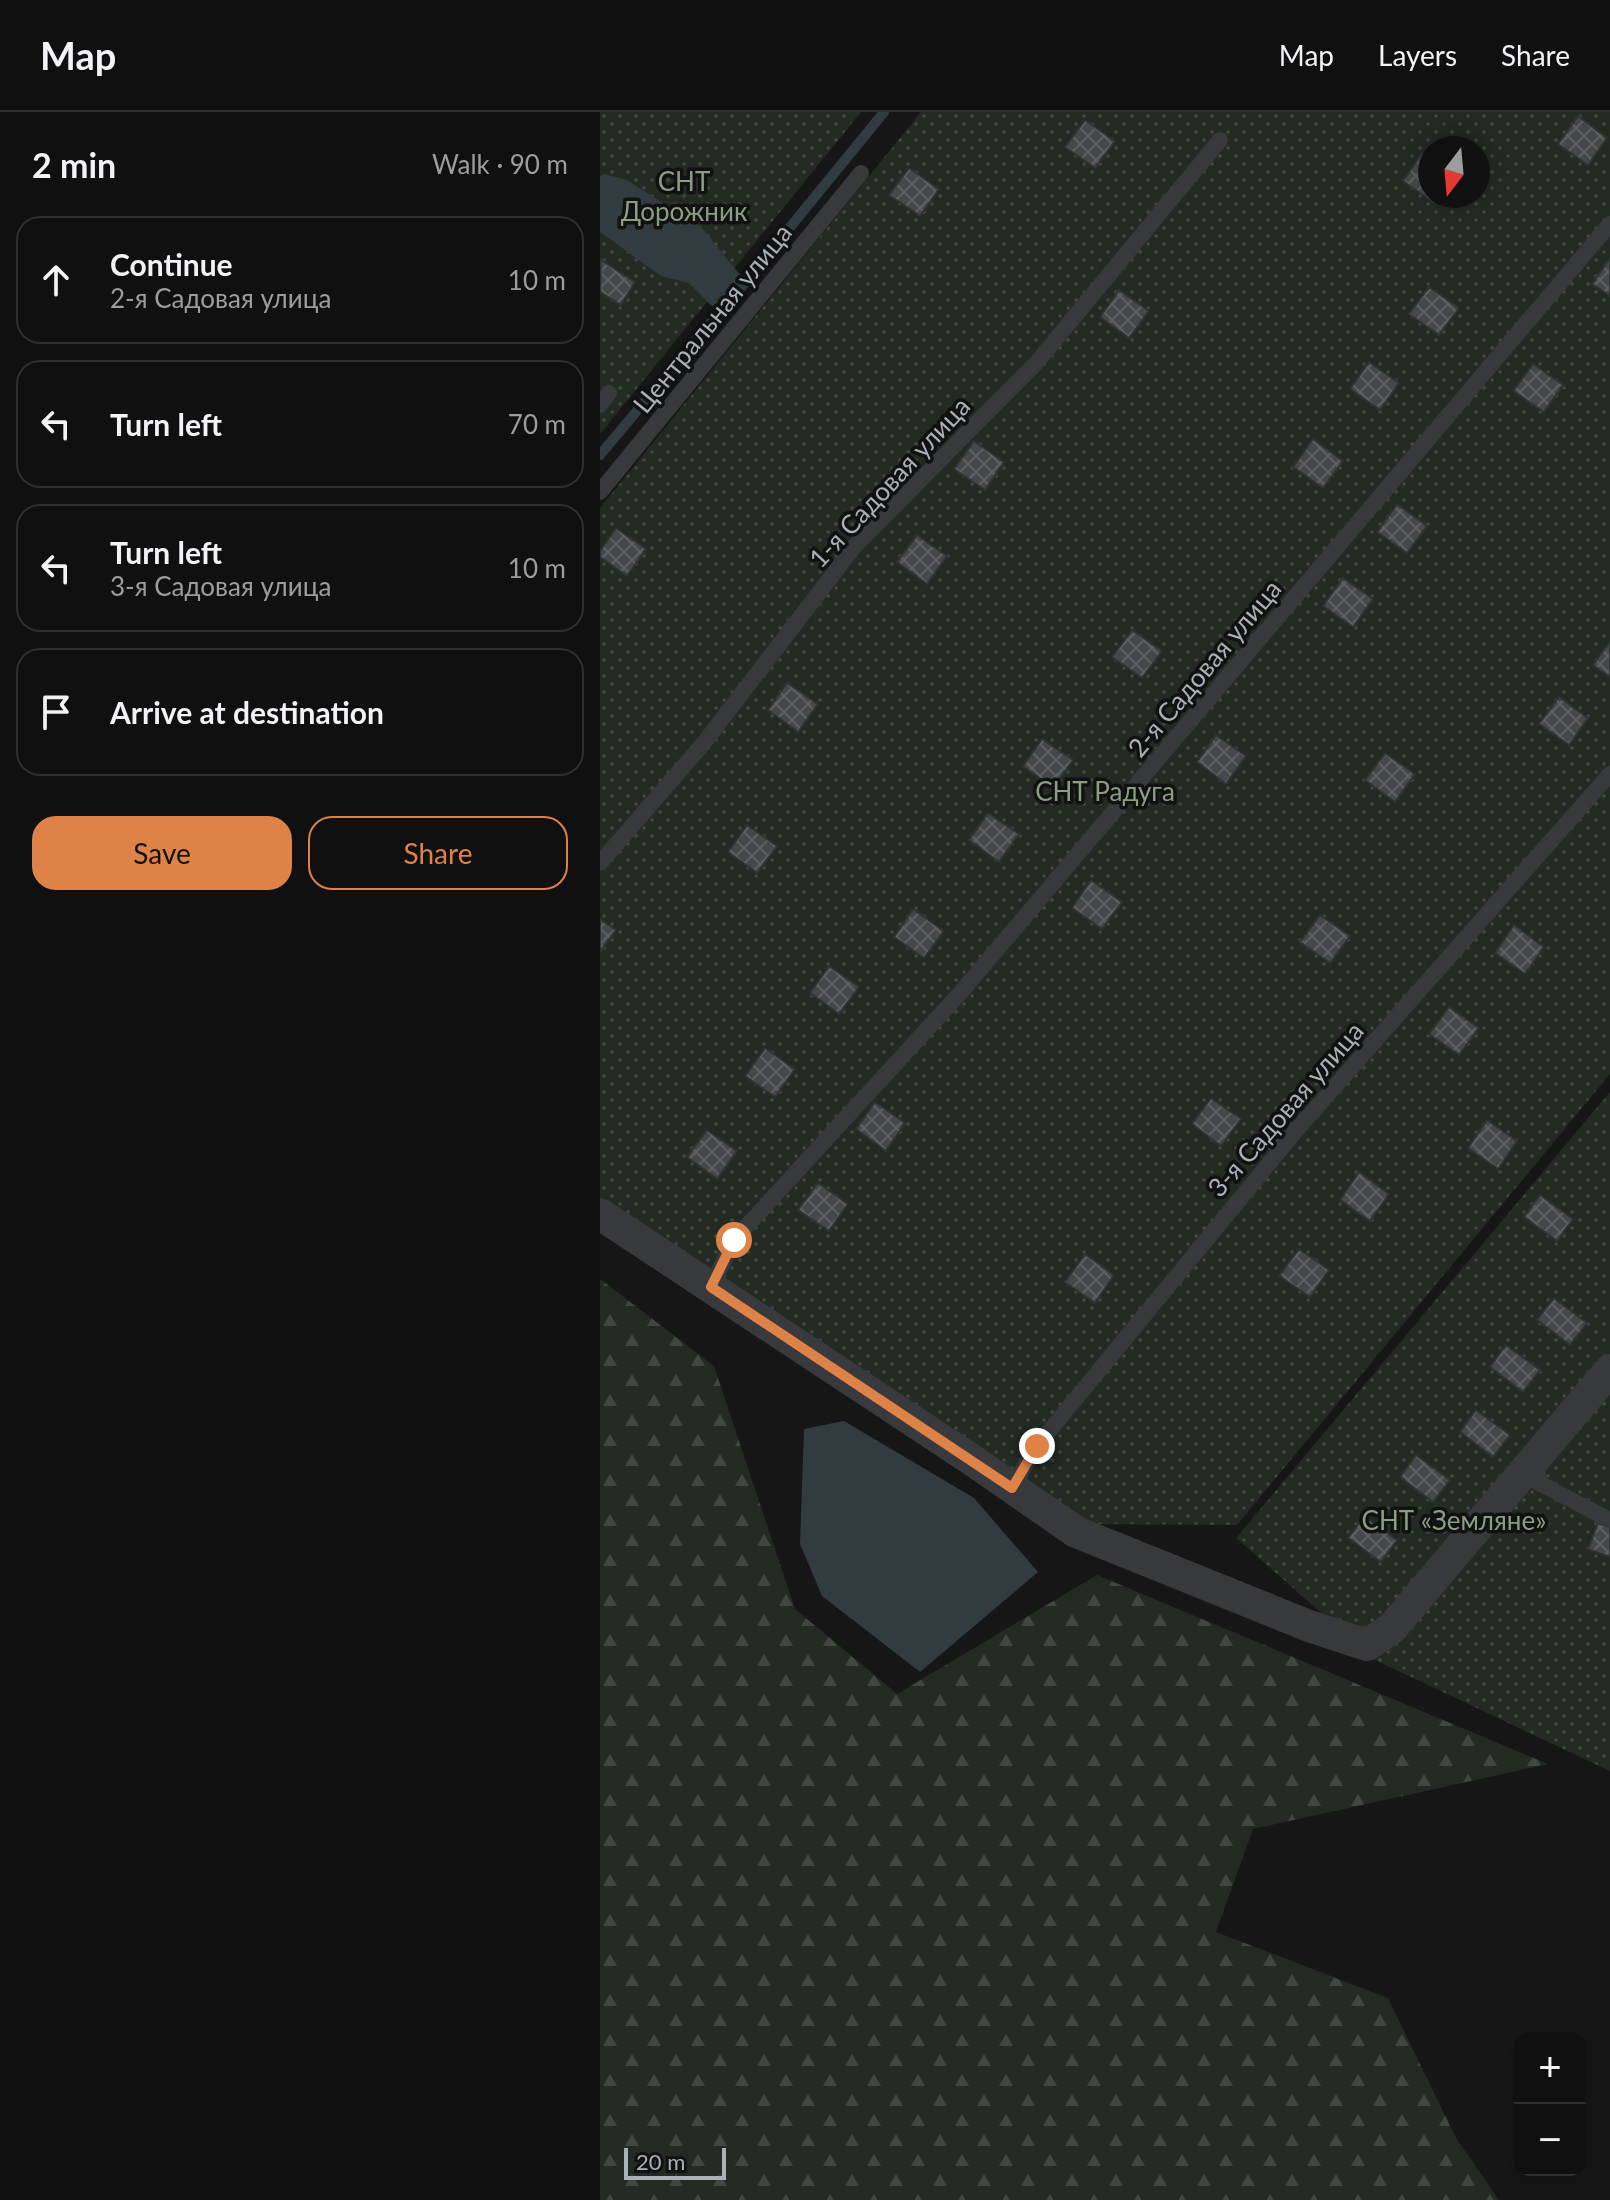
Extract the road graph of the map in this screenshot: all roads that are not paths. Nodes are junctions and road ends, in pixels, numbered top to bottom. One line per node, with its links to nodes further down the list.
1 (1220, 140): 6 (lane, 1-я Садовая улица)
2 (861, 173): 4 (lane, Центральная улица)
3 (1610, 224): 8 (lane, 2-я Садовая улица)
4 (600, 492)
5 (1610, 774): 11 (lane, 3-я Садовая улица)
6 (600, 863)
7 (600, 1214): 8 (street)
8 (711, 1287): 11 (street)
9 (1610, 1370): 10 (street)
10 (1536, 1458): 11 (street); 12 (lane)
11 (1012, 1488)
12 (1610, 1520)

